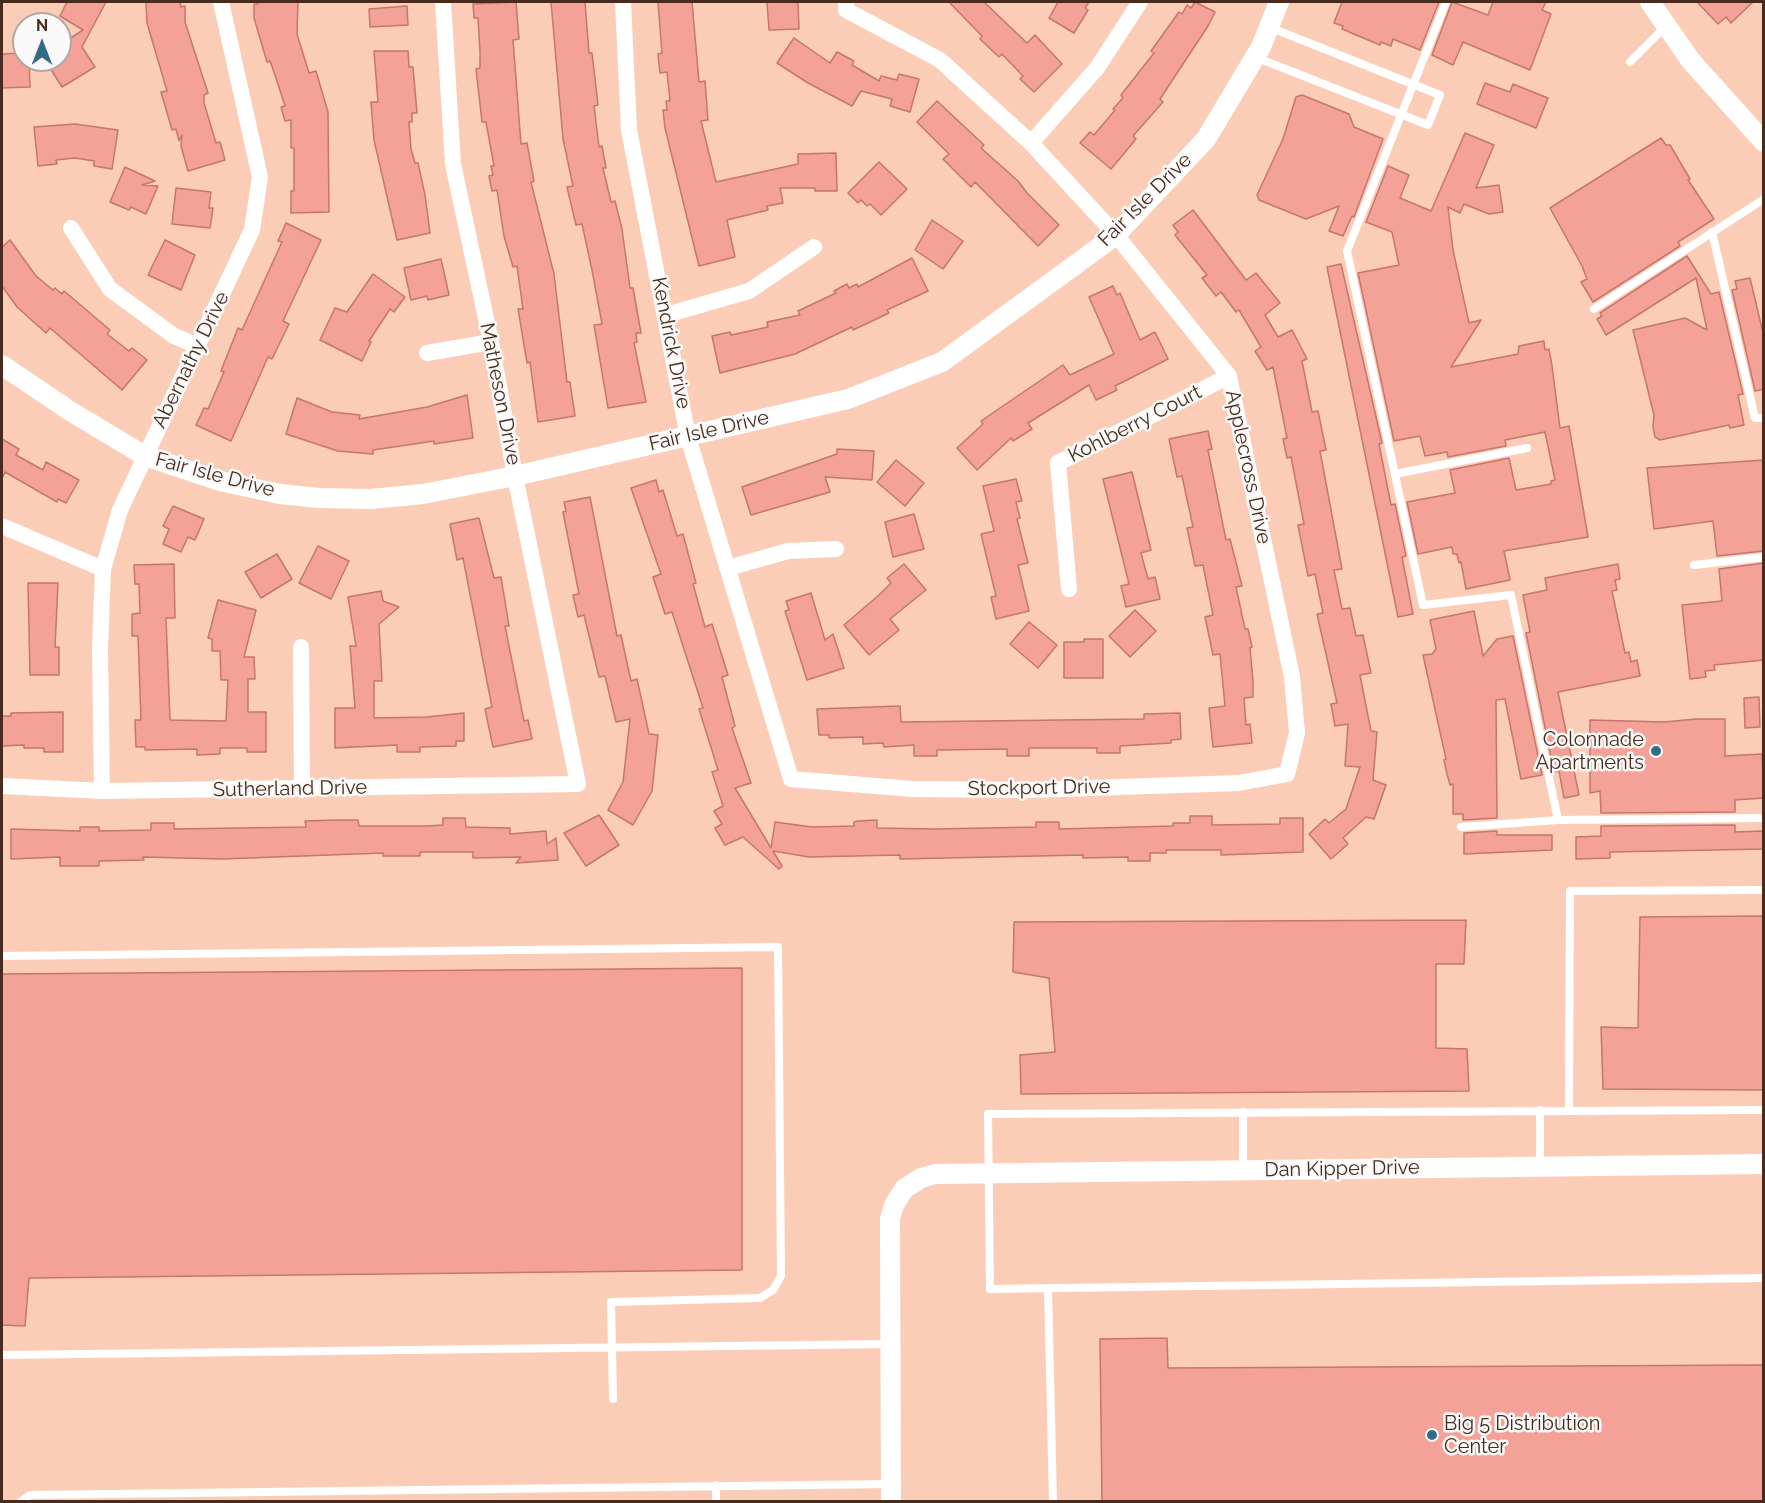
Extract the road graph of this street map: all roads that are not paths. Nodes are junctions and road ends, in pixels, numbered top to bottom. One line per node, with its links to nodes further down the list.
1 (221, 2): 25 (street, Abernathy Drive)
2 (443, 2): 24 (street, Matheson Drive)
3 (623, 2): 23 (street, Kendrick Drive)
4 (846, 2): 16 (street, Applecross Drive)
5 (1140, 2): 16 (street)
6 (1279, 2): 10 (street, Fair Isle Drive)
7 (1446, 2): 13 (lane)
8 (1650, 2): 9 (street)
9 (1667, 26): 12 (lane); 15 (street)
10 (1269, 27): 11 (street, Fair Isle Drive); 13 (lane)
11 (1255, 57): 14 (lane); 20 (street, Fair Isle Drive)
12 (1630, 62)
13 (1413, 84): 14 (lane); 14 (lane)
14 (1401, 115): 33 (lane)
15 (1764, 142)
16 (1031, 143): 20 (street, Applecross Drive)
17 (1764, 199): 19 (lane)
18 (71, 228): 25 (street)
19 (1712, 232): 22 (lane); 29 (lane)
20 (1116, 235): 28 (street, Applecross Drive); 30 (street, Fair Isle Drive)
21 (814, 247): 23 (street)
22 (1594, 309)
23 (666, 315): 30 (street, Kendrick Drive)
24 (491, 342): 26 (street); 34 (street, Matheson Drive)
25 (198, 346): 32 (street, Abernathy Drive)
26 (427, 353)
27 (2, 365): 32 (street, Fair Isle Drive)
28 (1229, 376): 41 (street, Kohlberry Court); 43 (street, Applecross Drive)
29 (1764, 418)
30 (688, 436): 34 (street, Fair Isle Drive); 39 (street, Kendrick Drive)
31 (1527, 448): 33 (lane)
32 (145, 456): 34 (street, Fair Isle Drive); 40 (street, Abernathy Drive)
33 (1395, 474): 50 (lane)
34 (515, 476): 45 (street, Matheson Drive)
35 (2, 526): 40 (street)
36 (836, 549): 39 (street)
37 (1764, 557): 38 (lane)
38 (1694, 565)
39 (728, 568): 44 (street, Kendrick Drive)
40 (103, 569): 48 (street, Abernathy Drive)
41 (1069, 590)
42 (301, 647): 47 (street)
43 (1287, 774): 44 (street, Stockport Drive)
44 (791, 779)
45 (578, 784): 47 (street, Sutherland Drive)
46 (2, 786): 48 (street, Sutherland Drive)
47 (302, 790): 48 (street, Sutherland Drive)
48 (102, 791)
49 (1764, 818): 50 (lane)
50 (1558, 820): 51 (lane)
51 (1461, 827)
52 (1764, 890): 55 (lane)
53 (2, 956): 65 (lane)
54 (1540, 1110): 55 (lane); 57 (lane); 59 (lane)
55 (1569, 1110): 56 (lane)
56 (1764, 1110)
57 (1242, 1112): 60 (lane); 61 (lane)
58 (1764, 1164): 59 (street, Dan Kipper Drive)
59 (1540, 1166): 60 (street, Dan Kipper Drive)
60 (1243, 1171): 61 (street, Dan Kipper Drive)
61 (989, 1174): 63 (lane); 64 (street, Dan Kipper Drive)
62 (1764, 1278): 63 (lane)
63 (1048, 1288): 72 (lane)
64 (892, 1344): 65 (lane); 69 (street)
65 (612, 1347): 66 (lane); 67 (lane)
66 (2, 1355)
67 (613, 1399)
68 (716, 1485): 69 (lane); 70 (lane); 71 (lane)
69 (891, 1493)
70 (20, 1502)
71 (716, 1502)
72 (1053, 1502)

